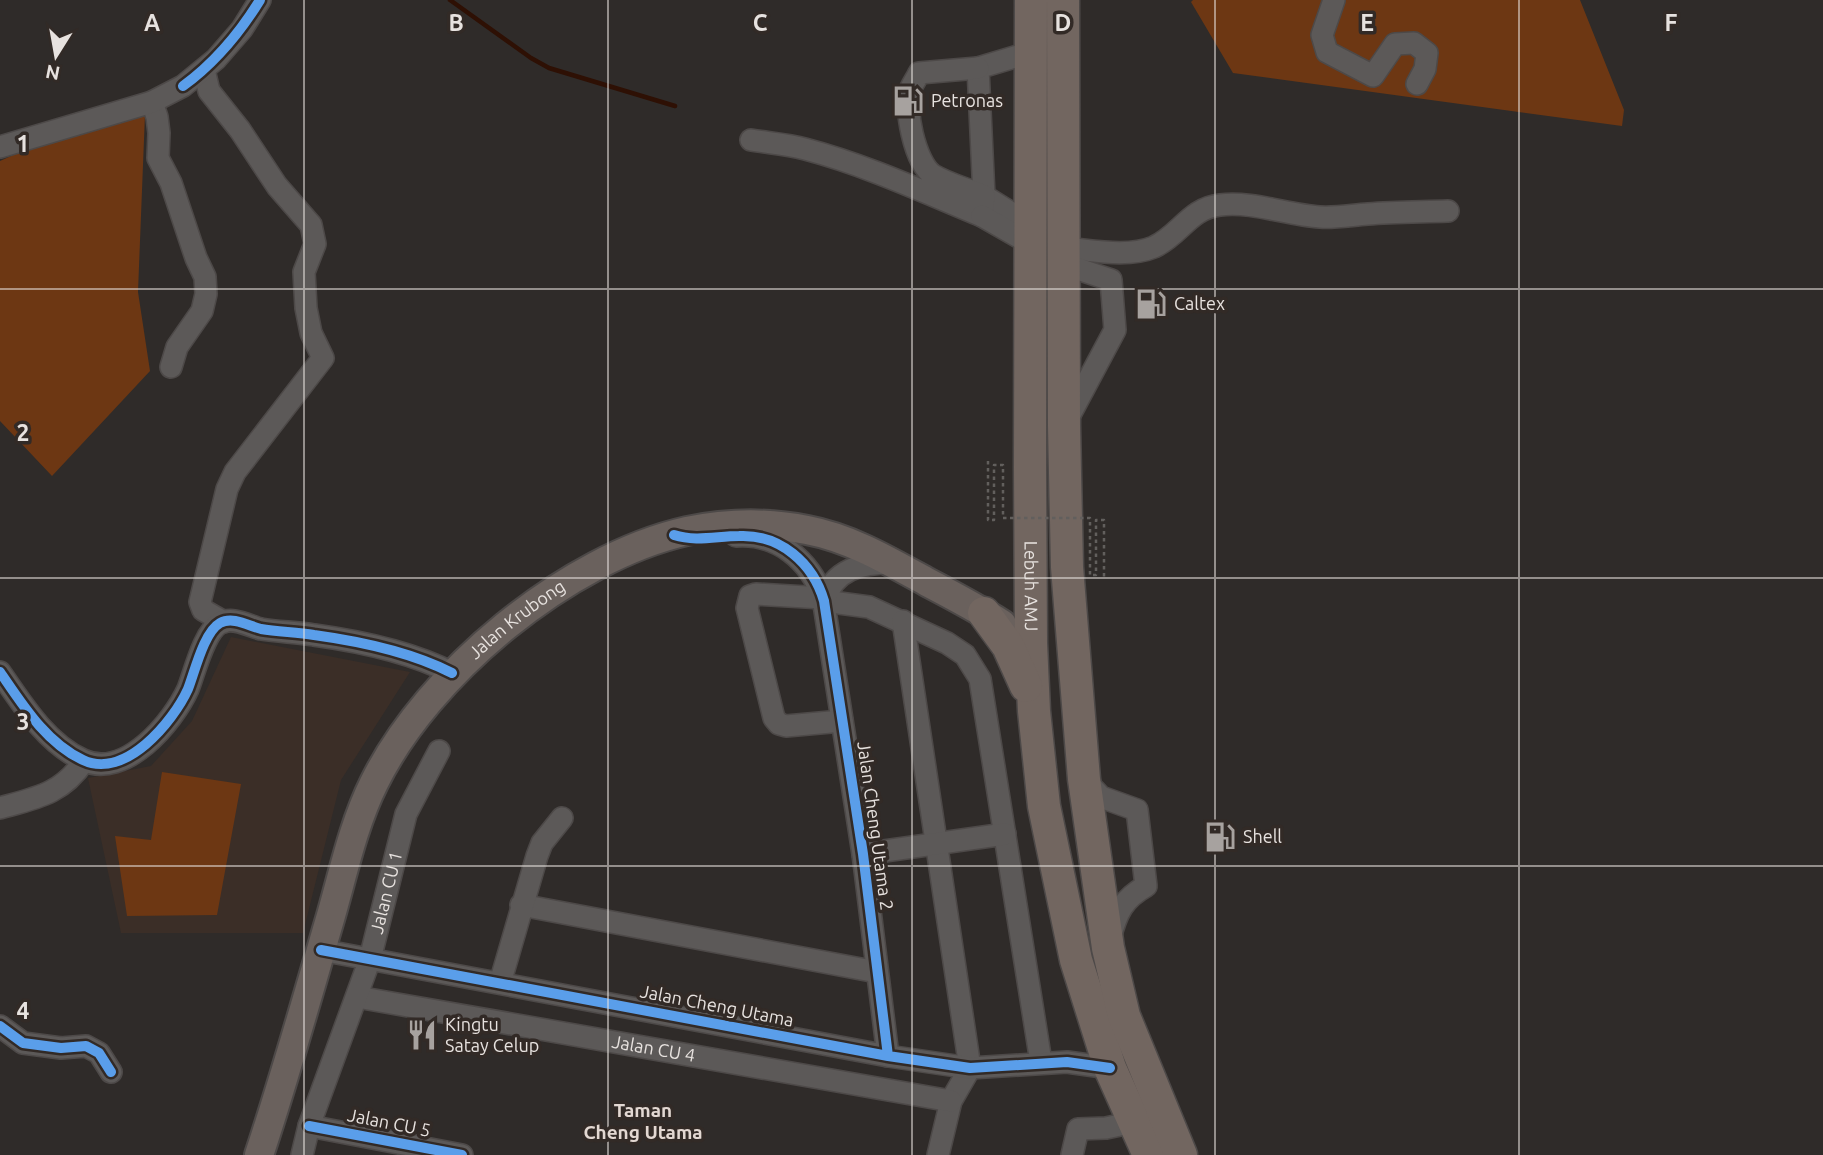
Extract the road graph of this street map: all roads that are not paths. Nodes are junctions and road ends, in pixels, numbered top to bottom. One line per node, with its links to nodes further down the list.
1 (260, 0): 7 (street)
2 (1031, 0): 5 (highway, Lebuh AMJ)
3 (1063, 0): 15 (highway, Lebuh AMJ)
4 (1334, 0): 8 (street)
5 (1031, 52): 6 (street); 14 (highway, Lebuh AMJ)
6 (978, 68): 12 (street); 12 (street)
7 (204, 71): 9 (street); 25 (street)
8 (1417, 84)
9 (152, 102): 11 (street); 16 (street)
10 (751, 140): 12 (street)
11 (0, 147)
12 (983, 206): 14 (street)
13 (1448, 211): 15 (street)
14 (1031, 234): 21 (highway, Lebuh AMJ)
15 (1064, 256): 17 (highway, Lebuh AMJ); 17 (street)
16 (171, 367)
17 (1064, 426): 20 (highway, Lebuh AMJ)
18 (674, 535): 19 (main road, Jalan Krubong); 22 (street, Jalan Cheng Utama 2); 28 (main road, Jalan Krubong)
19 (894, 563): 22 (street); 23 (main road, Jalan Krubong)
20 (1067, 566): 26 (highway); 33 (highway, Lebuh AMJ)
21 (1030, 585): 23 (highway); 26 (highway, Lebuh AMJ)
22 (823, 599): 24 (street); 29 (street, Jalan Cheng Utama 2); 29 (street)
23 (984, 613): 26 (main road, Jalan Krubong); 30 (highway)
24 (903, 621): 36 (street); 37 (street)
25 (224, 622): 28 (street); 32 (street)
26 (1031, 643): 30 (highway, Lebuh AMJ); 46 (highway)
27 (0, 672): 32 (street)
28 (452, 673): 41 (main road, Jalan Krubong)
29 (842, 721): 38 (street, Jalan Cheng Utama 2)
30 (1038, 750): 51 (highway, Lebuh AMJ)
31 (439, 751): 42 (street, Jalan CU 1)
32 (84, 761): 34 (street)
33 (1084, 779): 40 (highway, Lebuh AMJ); 40 (street)
34 (0, 808)
35 (562, 818): 39 (street)
36 (1005, 834): 37 (street); 49 (street)
37 (937, 844): 38 (street); 50 (street)
38 (863, 854): 43 (street, Jalan Cheng Utama 2)
39 (521, 905): 43 (street); 44 (street)
40 (1108, 948): 46 (highway, Lebuh AMJ)
41 (321, 950): 42 (street, Jalan Cheng Utama); 56 (main road, Jalan Krubong)
42 (370, 959): 44 (street, Jalan Cheng Utama); 45 (street, Jalan CU 1)
43 (877, 972): 48 (street, Jalan Cheng Utama 2)
44 (500, 983): 48 (street, Jalan Cheng Utama)
45 (356, 997): 53 (street, Jalan CU 4); 54 (street, Jalan CU 1)
46 (1124, 1016): 61 (highway, Lebuh AMJ)
47 (0, 1026): 52 (street)
48 (888, 1056): 50 (street, Jalan Cheng Utama)
49 (1041, 1062): 50 (street, Jalan Cheng Utama); 51 (street, Jalan Cheng Utama)
50 (970, 1068): 53 (street)
51 (1110, 1068): 55 (highway, Lebuh AMJ)
52 (111, 1072)
53 (951, 1101): 59 (street)
54 (309, 1126): 57 (street, Jalan CU 1); 58 (street, Jalan CU 5)
55 (1144, 1145): 60 (street)
56 (259, 1155)
57 (302, 1155)
58 (462, 1155)
59 (937, 1155)
60 (1072, 1155)
61 (1181, 1155)

